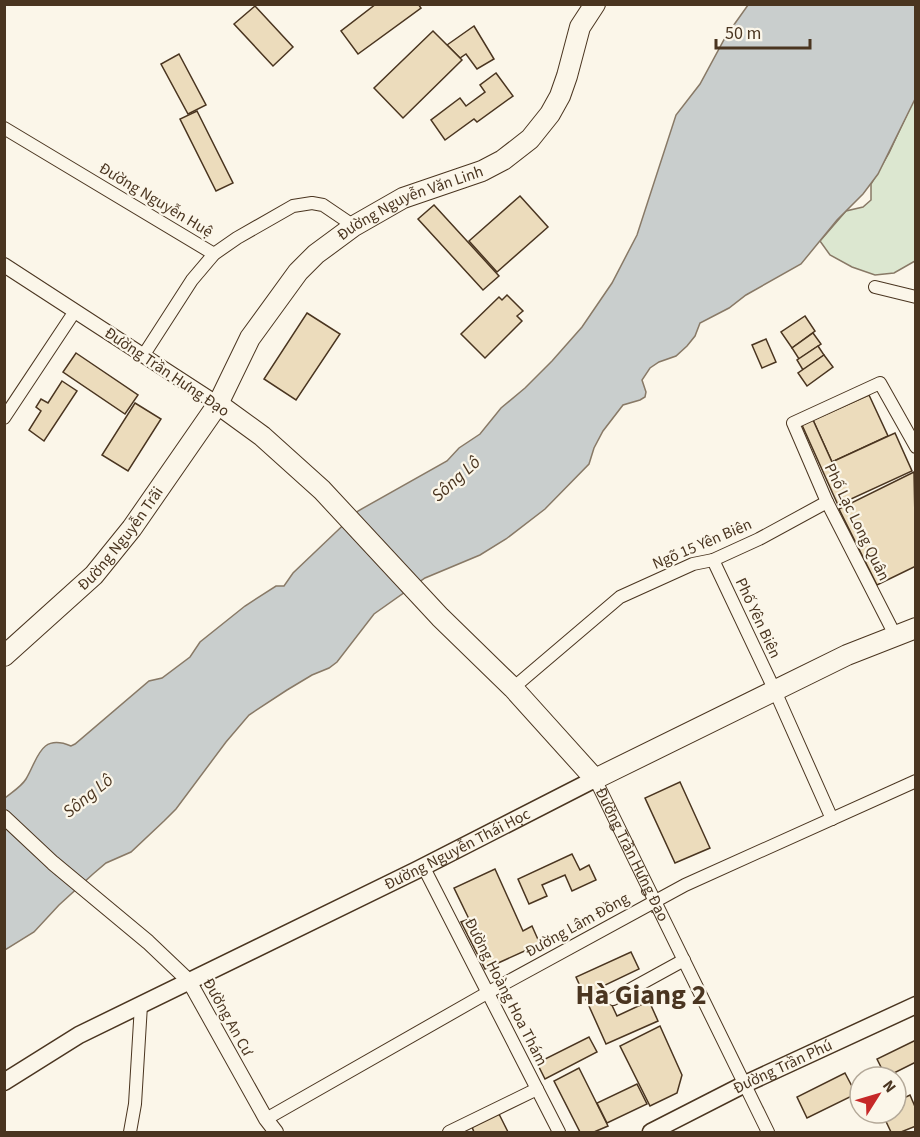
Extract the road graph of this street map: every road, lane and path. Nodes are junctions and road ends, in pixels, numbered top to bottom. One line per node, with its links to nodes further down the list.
1 (595, 4): 3 (highway, Đường Nguyễn Văn Linh)
2 (4, 128): 4 (street, Đường Nguyễn Huệ)
3 (354, 226): 4 (street, Đường Nguyễn Huệ); 10 (highway, Đường Nguyễn Văn Linh)
4 (214, 254): 9 (street)
5 (4, 265): 8 (street, Đường Trần Hưng Đạo)
6 (875, 287): 7 (street)
7 (915, 297)
8 (75, 311): 9 (street, Đường Trần Hưng Đạo); 11 (street)
9 (143, 356): 10 (street, Đường Trần Hưng Đạo)
10 (218, 404): 17 (highway, Đường Nguyễn Trãi); 18 (highway, Đường Trần Hưng Đạo)
11 (4, 417)
12 (915, 447): 13 (street, Phố Lạc Long Quân)
13 (827, 502): 14 (street, Ngõ 15 Yên Biên); 16 (street, Phố Lạc Long Quân)
14 (712, 560): 18 (street, Ngõ 15 Yên Biên); 19 (street, Phố Yên Biên)
15 (915, 628): 16 (highway, Đường Nguyễn Thái Học)
16 (895, 635): 19 (highway, Đường Nguyễn Thái Học)
17 (4, 656)
18 (513, 688): 20 (highway, Đường Trần Hưng Đạo)
19 (774, 691): 20 (highway, Đường Nguyễn Thái Học); 23 (street, Phố Yên Biên)
20 (595, 779): 24 (main road, Đường Nguyễn Thái Học); 25 (street, Đường Trần Hưng Đạo)
21 (915, 782): 23 (street, Đường Lâm Đồng)
22 (4, 817): 27 (street, Đường An Cư)
23 (832, 819): 25 (street, Đường Lâm Đồng)
24 (423, 866): 27 (main road, Đường Nguyễn Thái Học); 28 (street, Đường Hoàng Hoa Thám)
25 (655, 901): 26 (street, Đường Trần Hưng Đạo); 28 (street, Đường Lâm Đồng)
26 (684, 960): 29 (street); 33 (street, Đường Trần Hưng Đạo)
27 (189, 981): 30 (main road, Đường Nguyễn Thái Học); 35 (street, Đường An Cư)
28 (488, 993): 34 (street, Đường Hoàng Hoa Thám); 35 (street, Đường Lâm Đồng)
29 (613, 999)
30 (141, 1005): 32 (main road, Đường Nguyễn Thái Học); 36 (street)
31 (915, 1005): 33 (main road, Đường Trần Phú)
32 (4, 1082)
33 (745, 1084): 40 (main road, Đường Trần Phú); 41 (street, Đường Trần Hưng Đạo)
34 (537, 1089): 38 (street); 39 (street, Đường Hoàng Hoa Thám)
35 (266, 1119): 37 (street, Đường An Cư)
36 (130, 1132)
37 (276, 1132)
38 (449, 1132)
39 (559, 1132)
40 (651, 1132)
41 (768, 1132)

